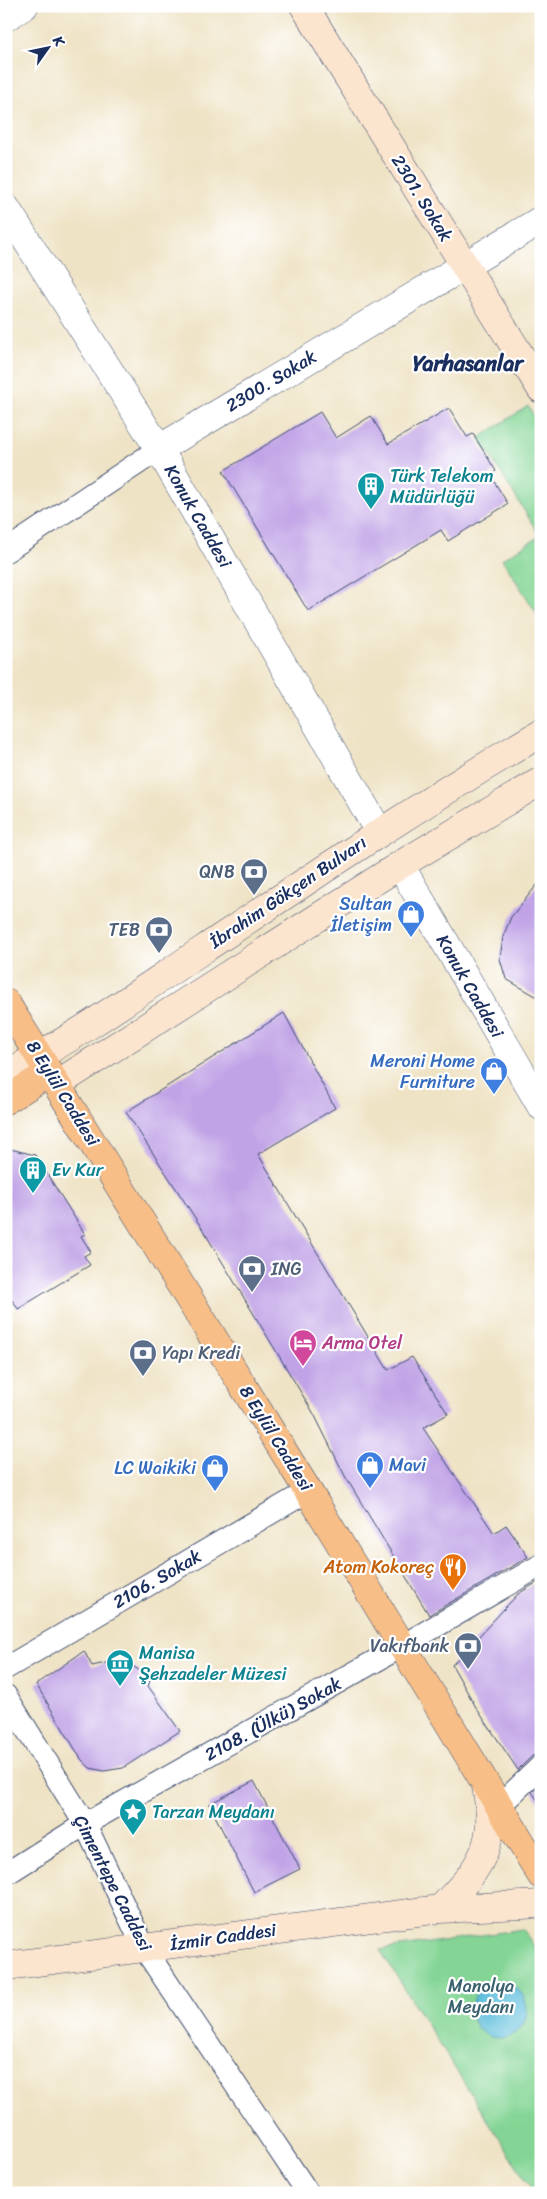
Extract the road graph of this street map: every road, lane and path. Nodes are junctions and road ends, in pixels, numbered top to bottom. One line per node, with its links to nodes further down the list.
1 (24, 6): 3 (street)
2 (304, 6): 6 (main road, 2301. Sokak)
3 (6, 17)
4 (6, 208): 8 (street, Konuk Caddesi)
5 (541, 220): 6 (street, 2300. Sokak)
6 (464, 265): 7 (main road, 2301. Sokak); 8 (street, 2300. Sokak)
7 (541, 389)
8 (160, 449): 9 (street, 2300. Sokak); 12 (street, Konuk Caddesi)
9 (6, 552)
10 (541, 733): 12 (main road, İbrahim Gökçen Bulvarı)
11 (541, 781): 13 (main road, İbrahim Gökçen Bulvarı)
12 (378, 832): 13 (main road); 15 (main road, İbrahim Gökçen Bulvarı)
13 (400, 865): 15 (main road, İbrahim Gökçen Bulvarı); 18 (street, Konuk Caddesi)
14 (6, 1003): 15 (main road, 8 Eylül Caddesi)
15 (49, 1071): 16 (main road); 17 (main road, İbrahim Gökçen Bulvarı); 19 (main road, 8 Eylül Caddesi)
16 (6, 1074)
17 (6, 1100)
18 (541, 1106)
19 (308, 1491): 21 (main road, 8 Eylül Caddesi); 22 (street, 2106. Sokak)
20 (541, 1566): 21 (street, 2108. (Ülkü) Sokak)
21 (402, 1646): 25 (main road, 8 Eylül Caddesi); 26 (street, 2108. (Ülkü) Sokak)
22 (6, 1668)
23 (6, 1696): 26 (street, Çimentepe Caddesi)
24 (541, 1766): 25 (street)
25 (493, 1796): 28 (main road, 8 Eylül Caddesi); 30 (main road)
26 (85, 1824): 27 (street, 2108. (Ülkü) Sokak); 31 (street, Çimentepe Caddesi)
27 (6, 1874)
28 (541, 1875)
29 (541, 1904): 30 (main road, İzmir Caddesi)
30 (440, 1909): 31 (main road, İzmir Caddesi)
31 (144, 1948): 32 (main road, İzmir Caddesi); 33 (street, Çimentepe Caddesi)
32 (6, 1966)
33 (308, 2193)

